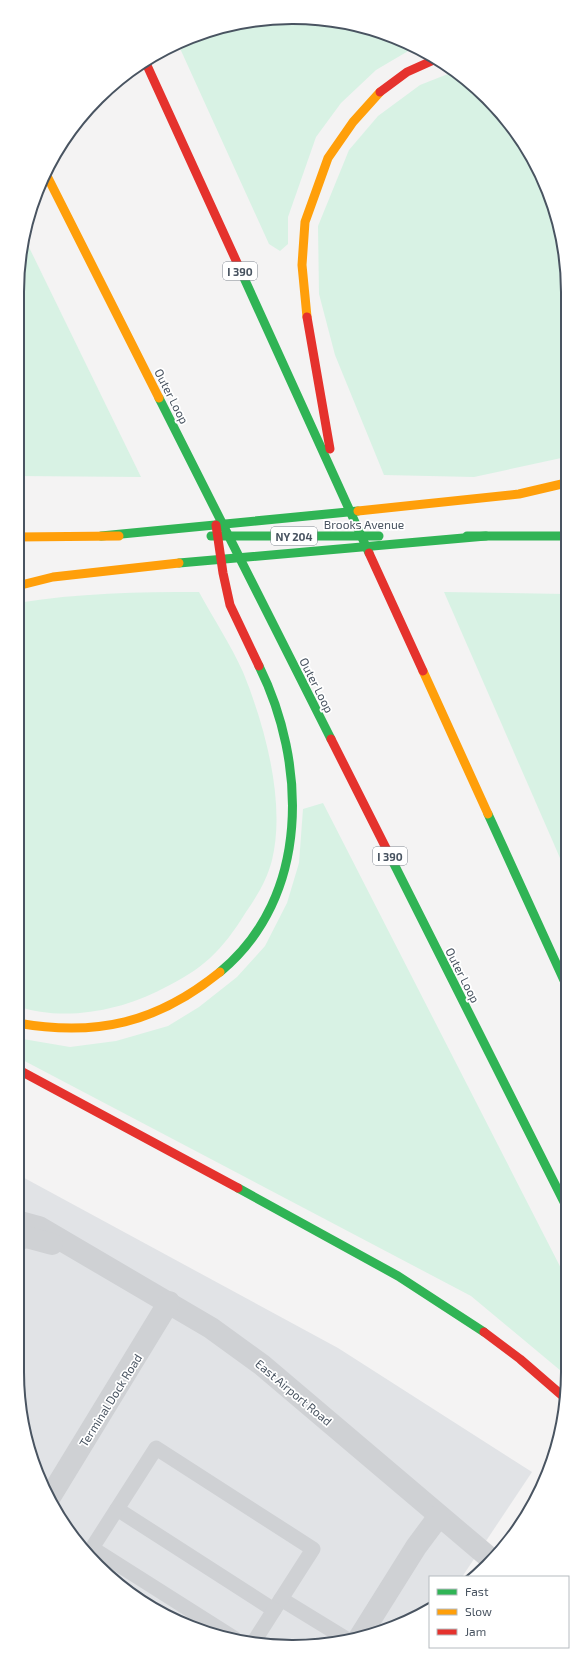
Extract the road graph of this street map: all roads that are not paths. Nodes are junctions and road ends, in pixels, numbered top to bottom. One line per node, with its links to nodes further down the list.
1 (430, 62): 4 (main road)
2 (147, 66): 4 (main road, I 390)
3 (49, 180): 6 (main road, Outer Loop / I 390)
4 (336, 480): 12 (main road, I 390)
5 (561, 484): 7 (main road)
6 (212, 502): 13 (main road); 15 (main road, Outer Loop / I 390)
7 (101, 536): 8 (main road, Brooks Avenue / NY 204); 10 (main road, Brooks Avenue / NY 204)
8 (486, 536): 9 (main road, Brooks Avenue / NY 204); 11 (main road)
9 (561, 536)
10 (24, 537)
11 (24, 584)
12 (561, 974)
13 (24, 1024)
14 (24, 1073): 20 (main road)
15 (561, 1196)
16 (24, 1223): 18 (street, East Airport Road)
17 (24, 1238): 18 (street, East Airport Road)
18 (76, 1250): 19 (street, East Airport Road)
19 (169, 1302): 21 (street, Terminal Dock Road); 23 (street, East Airport Road)
20 (560, 1394)
21 (53, 1492)
22 (117, 1509): 25 (lane); 25 (lane); 26 (lane)
23 (439, 1516): 24 (street, East Airport Road); 27 (street)
24 (487, 1556)
25 (278, 1604): 28 (lane); 29 (lane)
26 (223, 1631)
27 (364, 1631)
28 (340, 1636)
29 (256, 1638)

